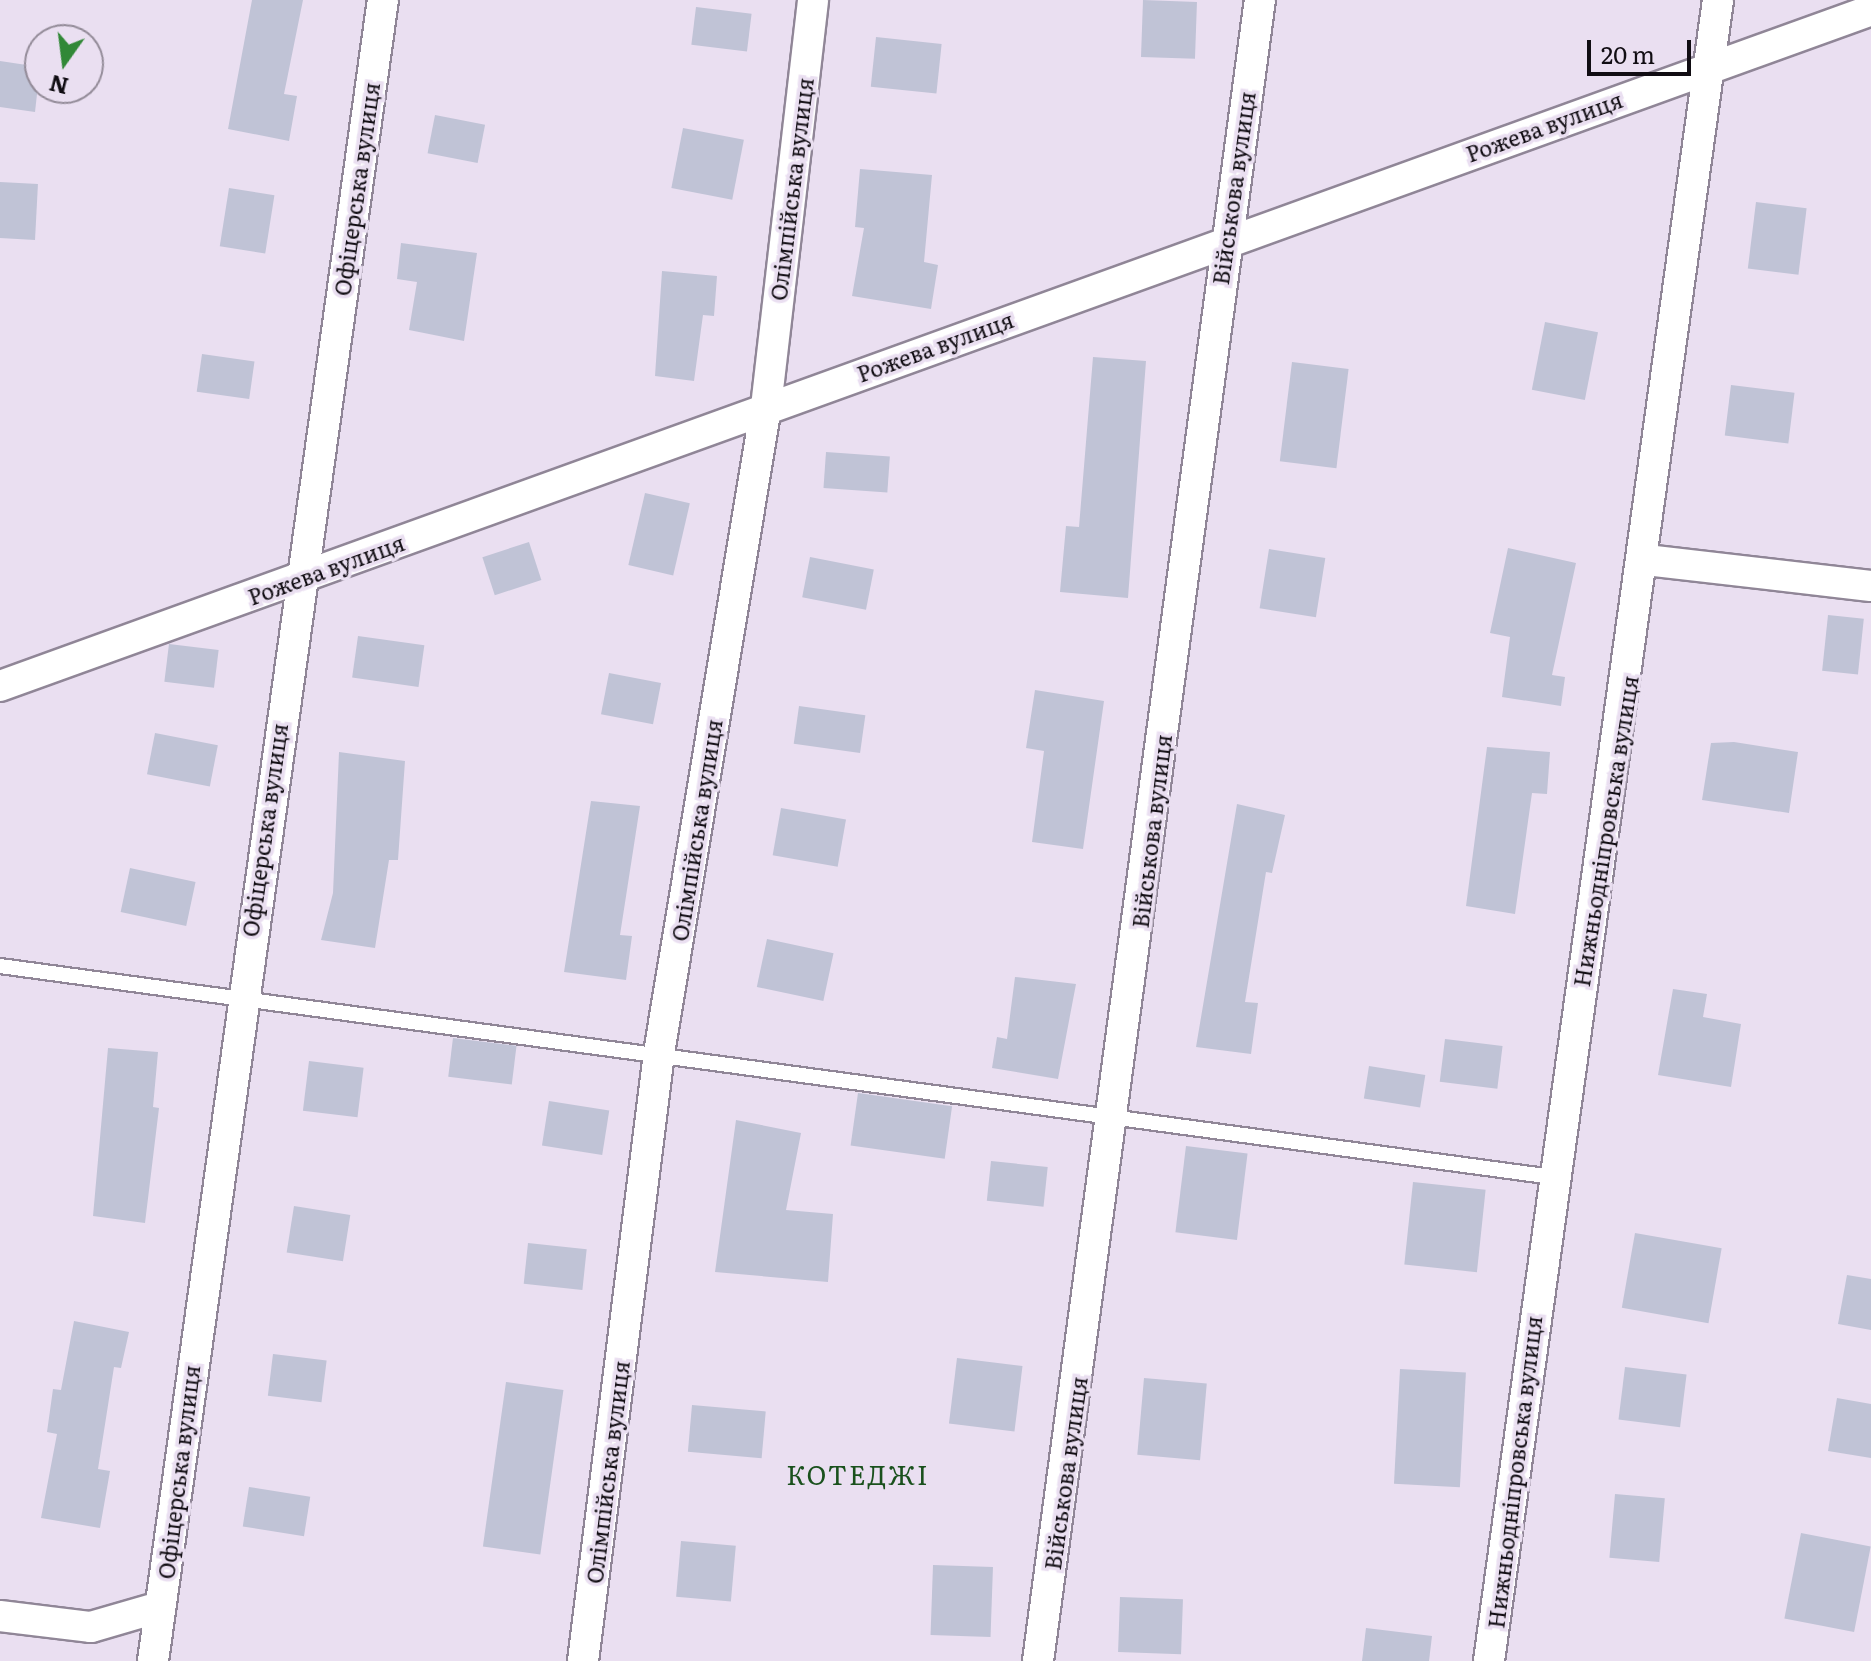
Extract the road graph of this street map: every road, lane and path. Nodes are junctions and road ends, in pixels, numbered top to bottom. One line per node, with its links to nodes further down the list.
1 (383, 0): 10 (street, Офіцерська вулиця)
2 (813, 0): 8 (street, Олімпійська вулиця)
3 (1260, 0): 7 (street, Військова вулиця)
4 (1718, 0): 6 (street, Нижньодніпровська вулиця)
5 (1871, 10): 6 (street, Рожева вулиця)
6 (1709, 67): 7 (street, Рожева вулиця); 9 (street, Нижньодніпровська вулиця)
7 (1225, 242): 8 (street, Рожева вулиця); 16 (street, Військова вулиця)
8 (766, 407): 10 (street, Рожева вулиця); 15 (street, Олімпійська вулиця)
9 (1646, 560): 11 (street); 17 (street, Нижньодніпровська вулиця)
10 (301, 578): 12 (street, Рожева вулиця); 14 (street, Офіцерська вулиця)
11 (1871, 586)
12 (0, 686)
13 (0, 966): 14 (lane)
14 (240, 1000): 15 (lane); 18 (street, Офіцерська вулиця)
15 (659, 1053): 16 (lane); 21 (street, Олімпійська вулиця)
16 (1115, 1117): 17 (lane); 22 (street, Військова вулиця)
17 (1552, 1177): 23 (street, Нижньодніпровська вулиця)
18 (160, 1607): 19 (street); 20 (street, Офіцерська вулиця)
19 (0, 1616)
20 (153, 1661)
21 (583, 1661)
22 (1038, 1661)
23 (1489, 1661)

